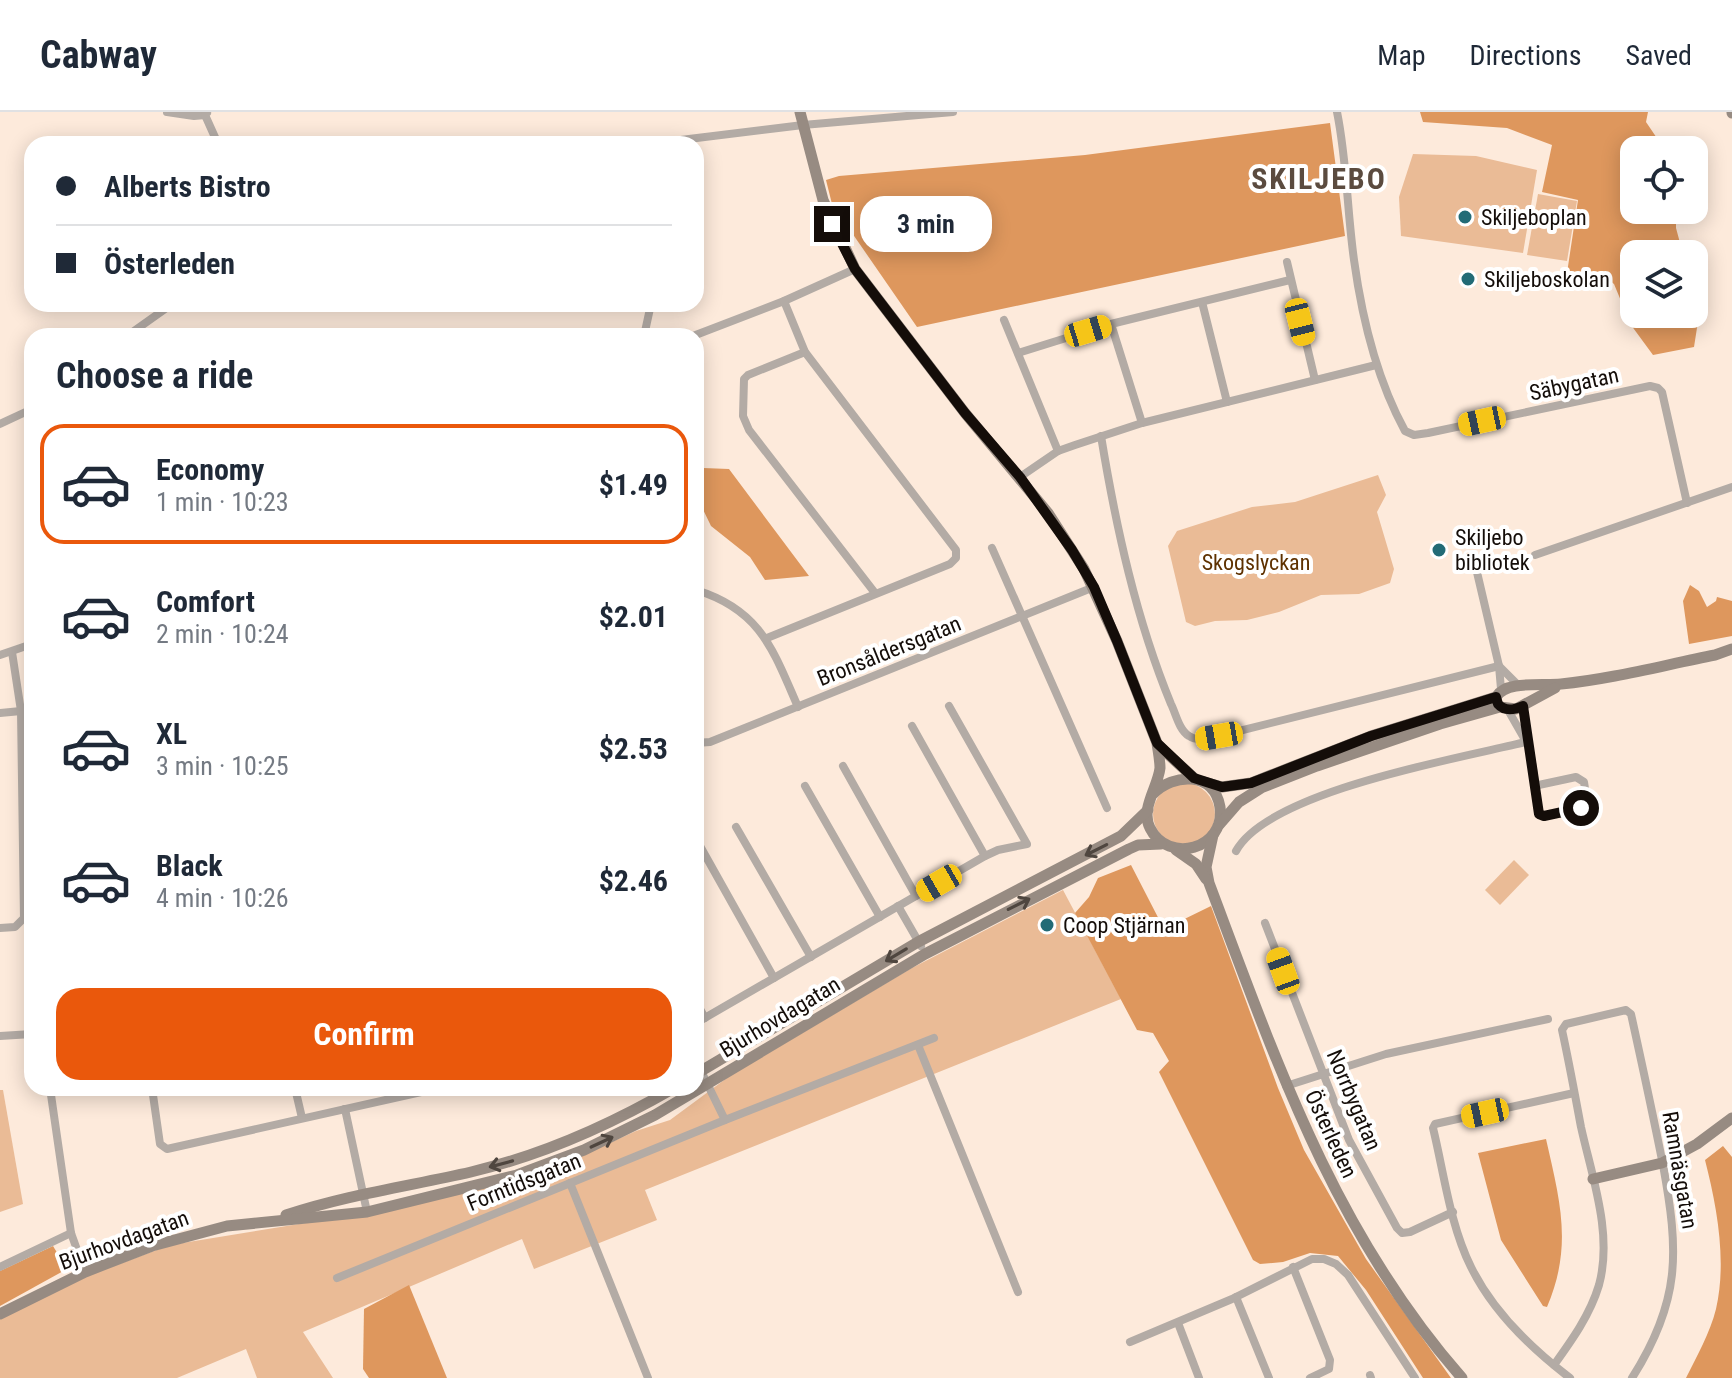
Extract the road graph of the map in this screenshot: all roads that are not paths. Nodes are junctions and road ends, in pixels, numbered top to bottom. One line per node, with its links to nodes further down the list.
1 (167, 112): 5 (street)
2 (800, 112): 7 (main road)
3 (953, 112): 6 (street)
4 (1337, 112): 22 (street)
5 (206, 114): 8 (street)
6 (871, 116): 7 (street)
7 (803, 125): 9 (street); 11 (main road)
8 (215, 136)
9 (704, 137)
10 (1287, 262): 12 (street)
11 (855, 269): 13 (street); 30 (main road)
12 (1290, 280): 14 (street); 23 (street)
13 (784, 301): 19 (street); 20 (street)
14 (1202, 302): 17 (street); 24 (street)
15 (161, 312): 18 (street)
16 (1004, 320): 21 (street)
17 (1111, 324): 21 (street); 26 (street)
18 (138, 328)
19 (704, 332)
20 (805, 352): 38 (street); 38 (street)
21 (1018, 353): 29 (street)
22 (1376, 365): 23 (street); 32 (street, Säbygatan)
23 (1315, 380): 24 (street)
24 (1227, 402): 26 (street)
25 (24, 413): 27 (street)
26 (1142, 423): 28 (street)
27 (0, 424)
28 (1101, 436): 29 (street); 45 (street)
29 (1058, 451): 30 (street)
30 (1020, 477): 36 (main road)
31 (1732, 487): 32 (street)
32 (1687, 503): 34 (street)
33 (992, 548): 39 (street)
34 (1535, 555)
35 (1476, 568): 45 (street)
36 (1094, 587): 39 (street, Bronsåldersgatan); 57 (main road)
37 (704, 593): 40 (street)
38 (875, 593): 40 (street)
39 (1023, 617): 51 (street, Bronsåldersgatan); 63 (street)
40 (767, 638): 51 (street)
41 (24, 647): 42 (street)
42 (12, 652): 44 (street); 52 (street)
43 (1732, 652): 46 (main road)
44 (0, 655)
45 (1499, 666): 47 (street); 48 (street)
46 (1564, 684): 47 (main road); 49 (main road)
47 (1521, 686): 48 (main road); 49 (main road)
48 (1501, 701): 49 (main road); 56 (street); 59 (main road); 66 (main road)
49 (1524, 705): 56 (street)
50 (949, 706): 70 (street)
51 (798, 707): 55 (street, Bronsåldersgatan)
52 (21, 711): 53 (street); 78 (street)
53 (0, 713)
54 (912, 726): 70 (street)
55 (704, 742)
56 (1526, 742): 61 (street); 68 (street)
57 (1157, 743): 59 (main road); 62 (main road)
58 (843, 766): 72 (street)
59 (1198, 780): 62 (main road); 66 (main road)
60 (805, 786): 76 (street)
61 (1534, 786): 61 (street)
62 (1153, 794): 64 (main road)
63 (1107, 808)
64 (1148, 810): 67 (main road); 73 (main road, Bjurhovdagatan, one-way to 73)
65 (736, 827): 81 (street)
66 (1216, 830): 67 (main road); 71 (main road, Österleden)
67 (1166, 846): 71 (main road, Österleden); 75 (main road, Bjurhovdagatan, one-way to 67)
68 (1236, 851)
69 (704, 853): 82 (street)
70 (985, 856): 72 (street)
71 (1209, 883): 94 (main road, Österleden)
72 (916, 896): 74 (street)
73 (989, 904): 75 (main road); 79 (main road, Bjurhovdagatan)
74 (898, 906): 76 (street); 79 (street)
75 (995, 916): 80 (main road, Bjurhovdagatan)
76 (880, 917): 81 (street)
77 (1265, 923): 90 (street, Norrbygatan)
78 (0, 928)
79 (918, 942): 80 (street); 89 (main road, Bjurhovdagatan, one-way to 89)
80 (925, 954): 92 (main road, Bjurhovdagatan)
81 (811, 957): 82 (street)
82 (774, 978): 83 (street)
83 (705, 1018)
84 (1548, 1019): 90 (street)
85 (24, 1034): 86 (street)
86 (0, 1036)
87 (934, 1038): 88 (street, Forntidsgatan)
88 (918, 1045): 107 (street, Forntidsgatan); 120 (street)
89 (704, 1069)
90 (1321, 1073): 94 (street); 113 (street, Norrbygatan)
91 (704, 1080): 92 (street)
92 (707, 1084): 93 (main road, Bjurhovdagatan, one-way to 92); 107 (street)
93 (704, 1086)
94 (1286, 1086): 131 (main road, Österleden)
95 (1574, 1093): 108 (street, Ramnäsgatan); 109 (street); 113 (street)
96 (51, 1096): 115 (street)
97 (153, 1096): 105 (street)
98 (297, 1096): 105 (street)
99 (388, 1096): 103 (street)
100 (402, 1096): 103 (street)
101 (660, 1096): 111 (main road, Bjurhovdagatan, one-way to 111)
102 (686, 1096): 112 (main road, Bjurhovdagatan, one-way to 102)
103 (388, 1099): 104 (street)
104 (345, 1109): 105 (street); 111 (street)
105 (302, 1118)
106 (1732, 1118): 108 (main road)
107 (725, 1120): 110 (street, Forntidsgatan)
108 (1662, 1163): 109 (main road); 133 (street, Ramnäsgatan)
109 (1593, 1179): 125 (street)
110 (570, 1183): 119 (street, Forntidsgatan); 126 (street)
111 (364, 1195): 112 (street); 114 (main road, Bjurhovdagatan)
112 (367, 1212): 114 (main road, Bjurhovdagatan)
113 (1453, 1212): 125 (street)
114 (266, 1222): 118 (main road, Bjurhovdagatan)
115 (71, 1233): 116 (street); 118 (street)
116 (0, 1267)
117 (1293, 1267): 121 (street); 129 (street); 130 (street)
118 (85, 1272): 122 (main road, Bjurhovdagatan)
119 (337, 1278)
120 (1018, 1292)
121 (1236, 1297): 123 (street); 128 (street)
122 (0, 1314)
123 (1178, 1323): 124 (street); 127 (street)
124 (1130, 1342)
125 (1554, 1365): 132 (street)
126 (648, 1378)
127 (1199, 1378)
128 (1269, 1378)
129 (1310, 1378)
130 (1415, 1378)
131 (1462, 1378)
132 (1570, 1378)
133 (1632, 1378)

